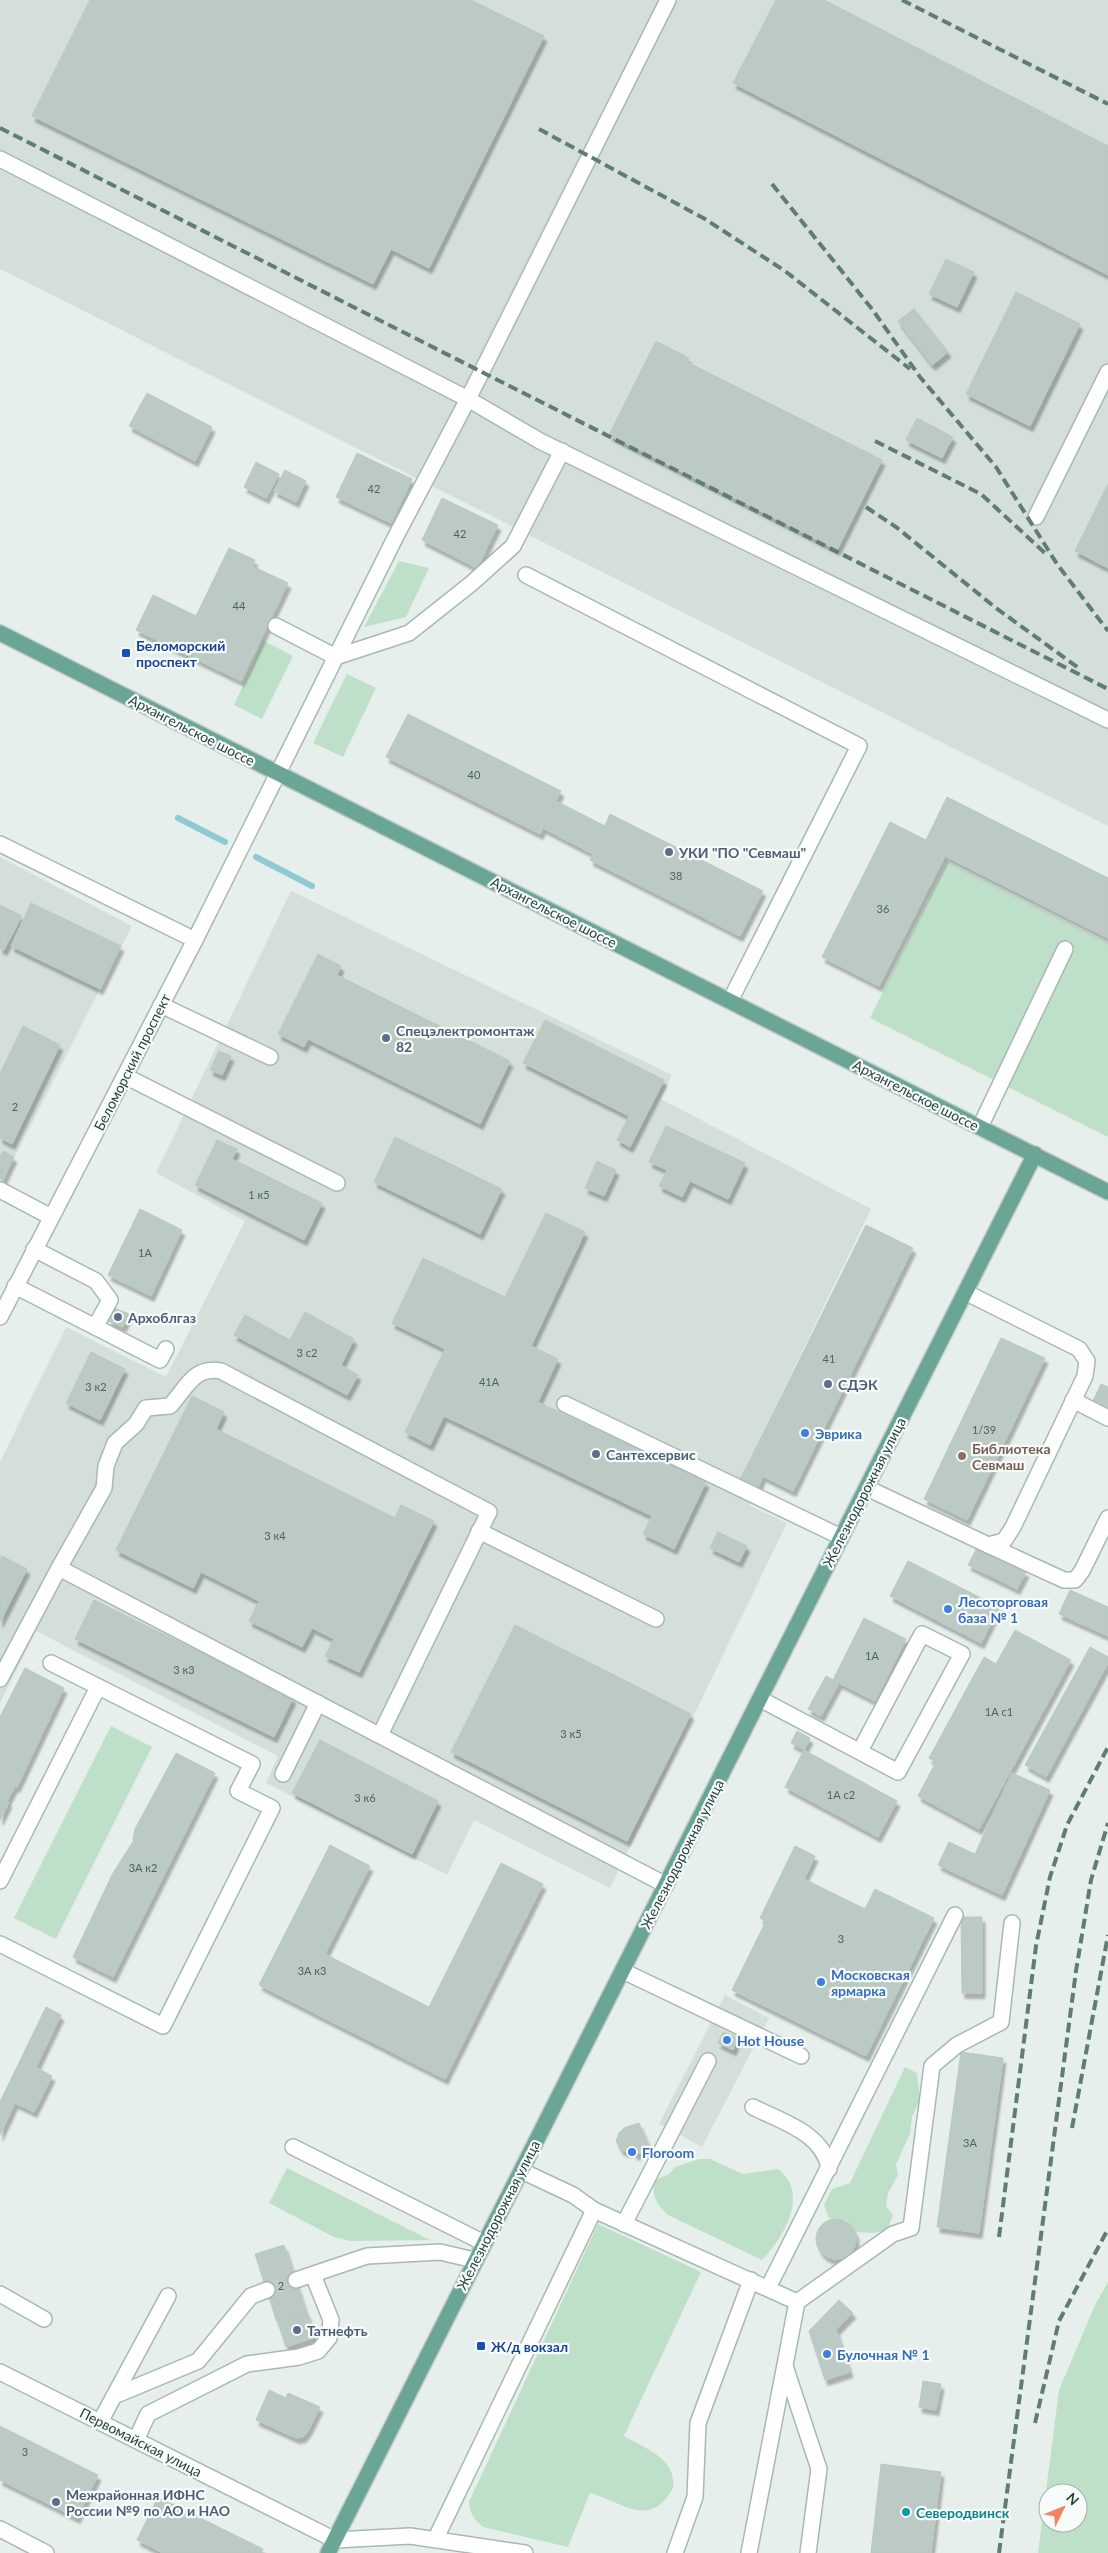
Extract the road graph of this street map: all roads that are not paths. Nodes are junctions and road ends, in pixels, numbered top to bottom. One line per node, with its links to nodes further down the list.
1 (668, 0): 4 (street, Беломорский проспект)
2 (0, 159): 4 (street)
3 (1108, 372): 6 (street)
4 (468, 399): 5 (street); 10 (street, Беломорский проспект)
5 (562, 451): 10 (street); 11 (street)
6 (1036, 516)
7 (526, 575): 16 (street)
8 (276, 626): 10 (street)
9 (0, 633): 12 (main road, Архангельское шоссе)
10 (336, 656): 12 (street, Беломорский проспект)
11 (1108, 720)
12 (278, 774): 14 (street, Беломорский проспект); 16 (main road, Архангельское шоссе)
13 (0, 844): 14 (street)
14 (195, 940): 17 (street, Беломорский проспект)
15 (1065, 948): 20 (street)
16 (730, 1001): 20 (main road, Архангельское шоссе)
17 (162, 1005): 18 (street); 19 (street, Беломорский проспект)
18 (270, 1057)
19 (125, 1076): 22 (street); 25 (street, Беломорский проспект)
20 (980, 1127): 21 (main road, Архангельское шоссе)
21 (1035, 1154): 24 (main road, Архангельское шоссе); 28 (main road, Железнодорожная улица)
22 (337, 1184)
23 (0, 1190): 25 (street)
24 (1108, 1192)
25 (51, 1217): 26 (street, Беломорский проспект)
26 (34, 1249): 27 (street, Беломорский проспект); 30 (street)
27 (15, 1286): 29 (street, Беломорский проспект); 30 (street)
28 (965, 1292): 32 (street); 35 (main road, Железнодорожная улица)
29 (0, 1317)
30 (95, 1327): 31 (street)
31 (166, 1349)
32 (1073, 1400): 34 (street); 39 (street)
33 (566, 1404): 38 (street)
34 (1108, 1418)
35 (867, 1488): 38 (main road, Железнодорожная улица); 39 (street)
36 (1108, 1518): 39 (street)
37 (479, 1531): 40 (street); 41 (street); 48 (street)
38 (841, 1538): 46 (main road, Железнодорожная улица)
39 (988, 1545)
40 (59, 1568): 42 (street); 47 (street)
41 (656, 1619)
42 (4, 1661): 44 (street)
43 (51, 1663): 45 (street)
44 (0, 1679)
45 (98, 1687): 51 (street); 55 (street)
46 (760, 1700): 49 (street); 52 (main road, Железнодорожная улица)
47 (318, 1703): 48 (street); 50 (street)
48 (380, 1735): 52 (street)
49 (860, 1751): 49 (street)
50 (283, 1774)
51 (0, 1881)
52 (666, 1885): 56 (main road, Железнодорожная улица)
53 (954, 1915): 61 (street)
54 (1012, 1923): 74 (street)
55 (0, 1944)
56 (623, 1971): 57 (street); 62 (main road, Железнодорожная улица)
57 (801, 2056)
58 (708, 2061): 64 (street)
59 (753, 2107): 61 (street)
60 (293, 2147): 65 (street)
61 (829, 2169): 70 (street)
62 (522, 2171): 63 (street); 65 (main road, Железнодорожная улица)
63 (594, 2210): 64 (street); 82 (street)
64 (624, 2224): 69 (street)
65 (484, 2243): 66 (main road, Железнодорожная улица)
66 (474, 2260): 67 (street); 83 (main road, Железнодорожная улица)
67 (313, 2275): 68 (street); 80 (street)
68 (296, 2280)
69 (751, 2280): 70 (street); 86 (street)
70 (768, 2288): 74 (street)
71 (267, 2290): 78 (street)
72 (0, 2294): 75 (street)
73 (168, 2296): 78 (street)
74 (797, 2302): 76 (street)
75 (44, 2319)
76 (784, 2365): 87 (street); 88 (street)
77 (0, 2372): 79 (street, Первомайская улица)
78 (114, 2396): 79 (street)
79 (100, 2422): 80 (street, Первомайская улица)
80 (136, 2440): 83 (street, Первомайская улица)
81 (1, 2533): 84 (street)
82 (436, 2538): 83 (street); 85 (street)
83 (332, 2546)
84 (46, 2553)
85 (525, 2553)
86 (675, 2553)
87 (749, 2553)
88 (808, 2553)

